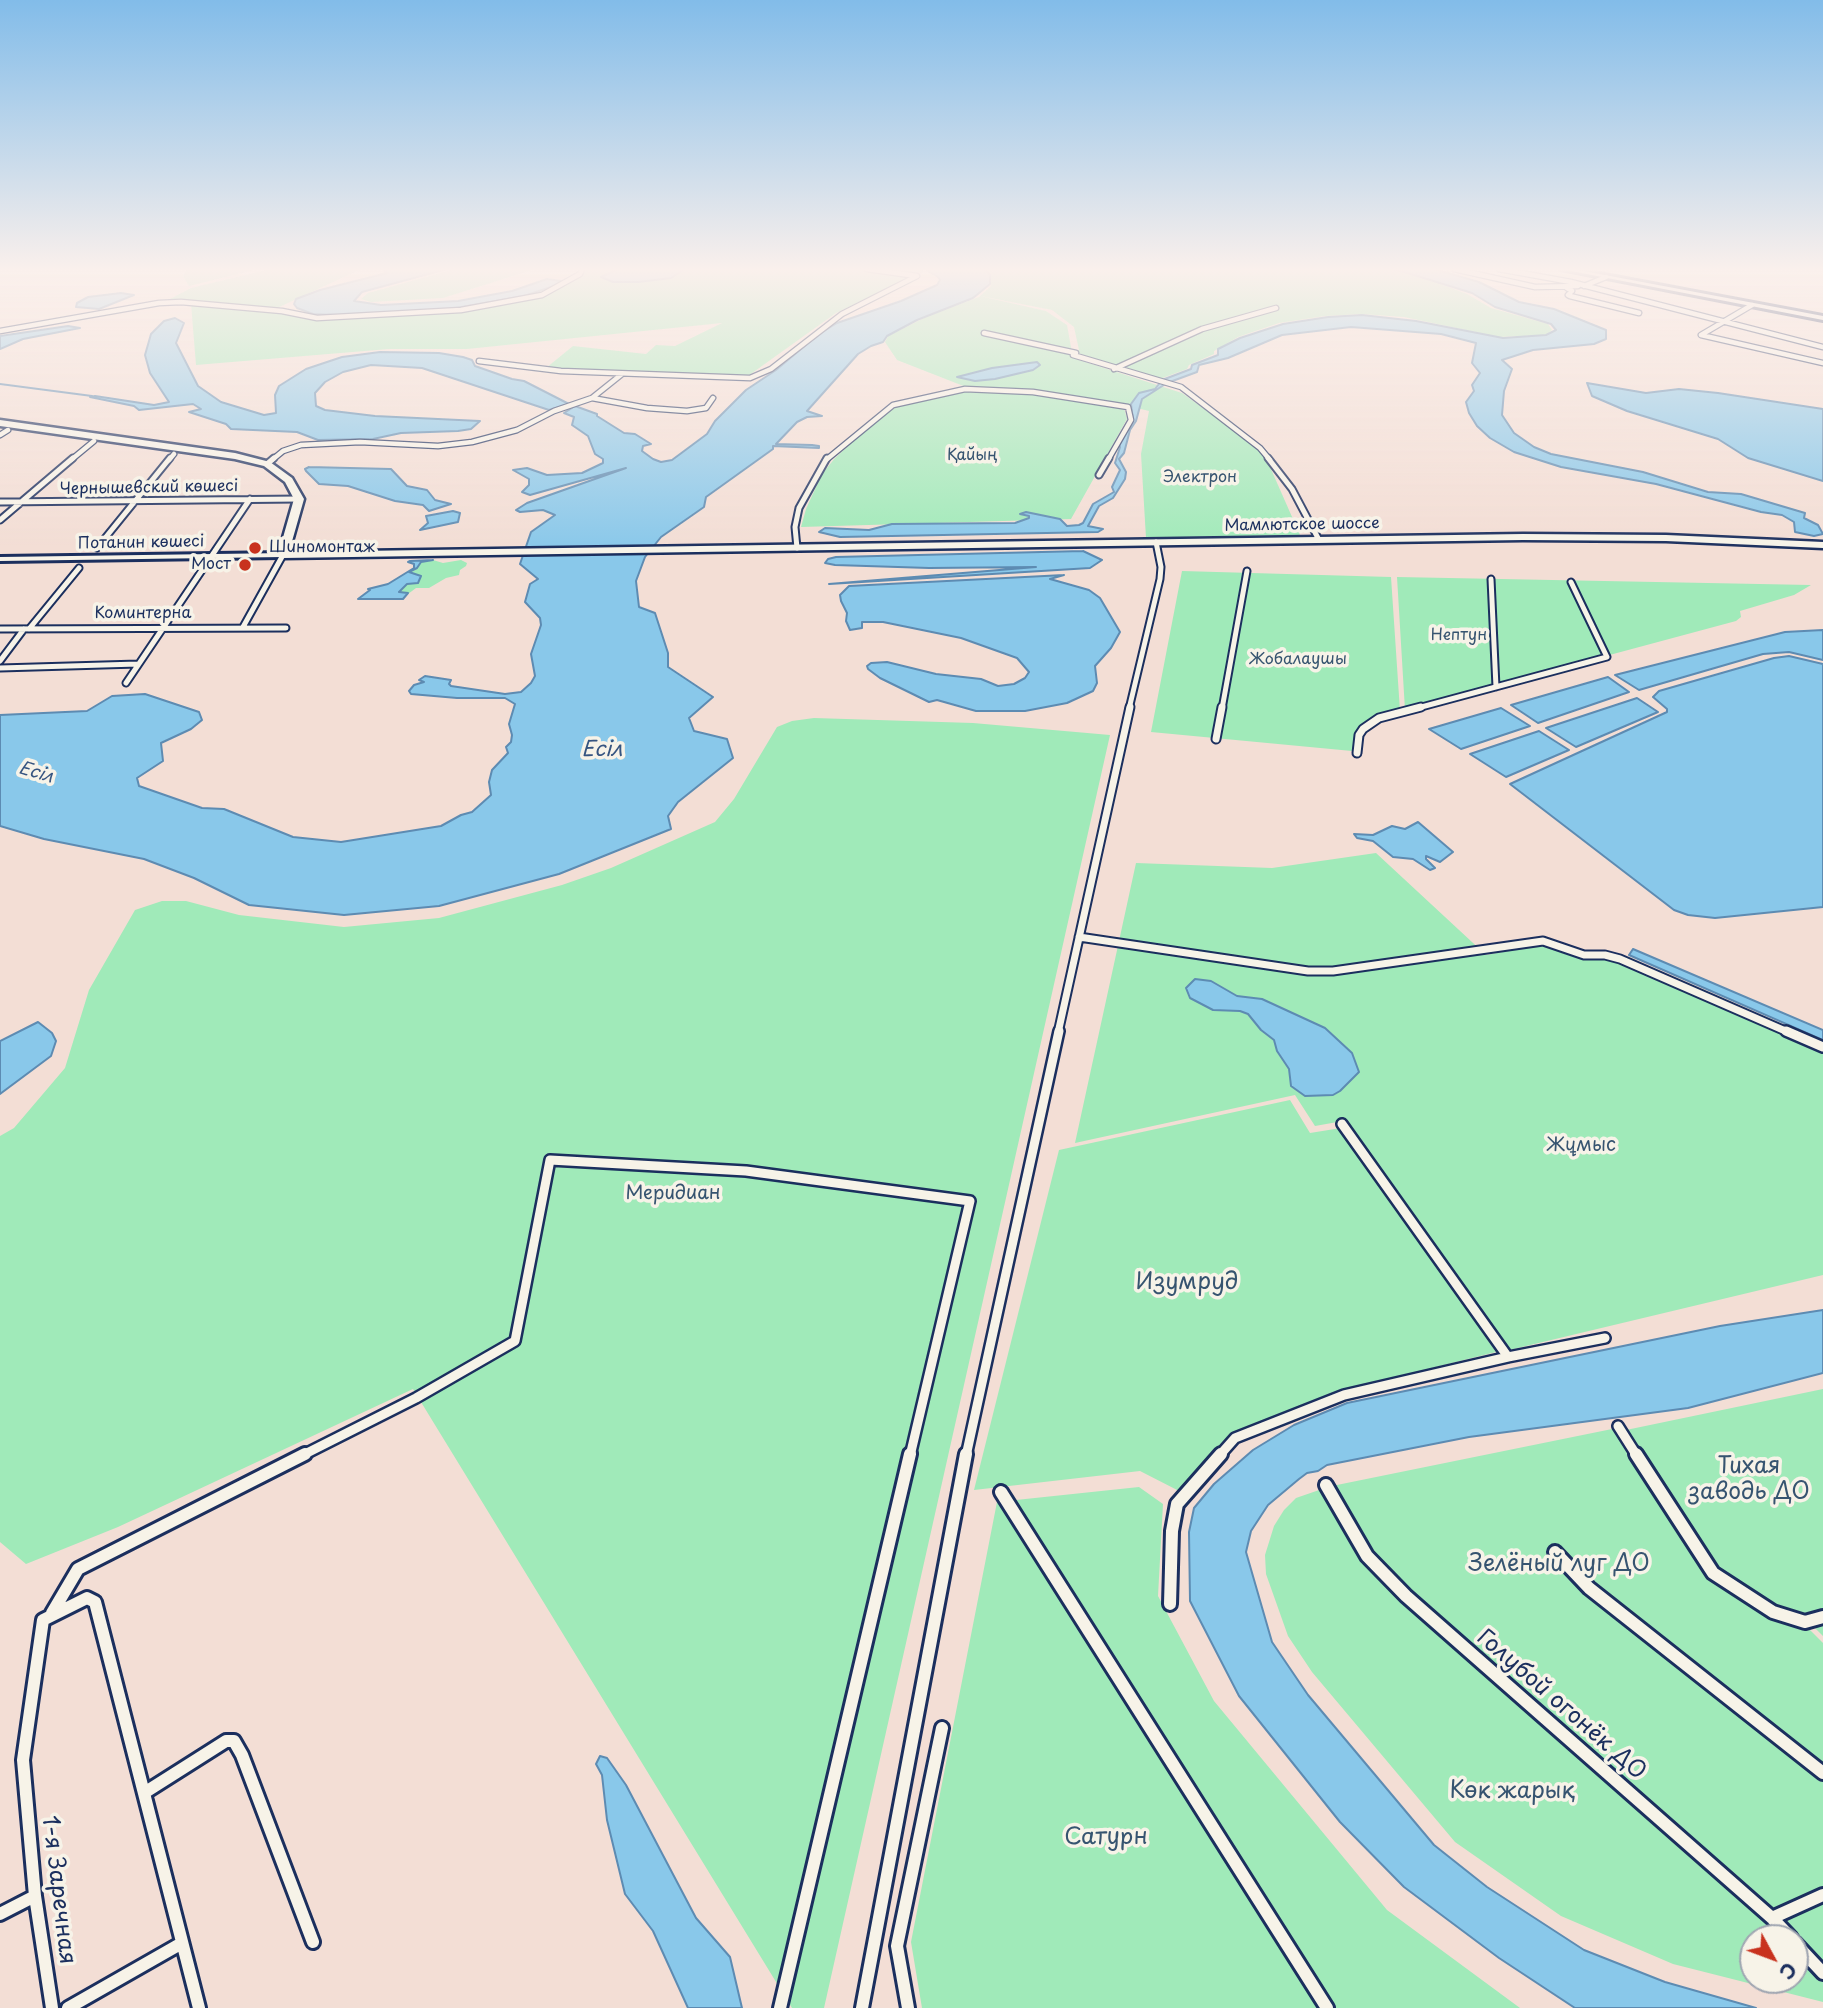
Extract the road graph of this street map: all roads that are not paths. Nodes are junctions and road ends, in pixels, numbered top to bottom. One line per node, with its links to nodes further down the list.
1 (493, 363): 6 (street)
2 (779, 363): 6 (street)
3 (1097, 363): 5 (street)
4 (1128, 363): 5 (street)
5 (1114, 369): 21 (street)
6 (622, 374): 7 (street)
7 (592, 398): 8 (street); 13 (street)
8 (713, 398)
9 (4, 426): 10 (street); 13 (highway)
10 (0, 435)
11 (94, 441): 19 (street)
12 (174, 454): 17 (street)
13 (264, 463): 16 (highway)
14 (1099, 475): 25 (street)
15 (250, 499): 16 (street, Чернышевский көшесі); 17 (street, Чернышевский көшесі); 27 (street)
16 (299, 499): 26 (highway)
17 (136, 500): 19 (street, Чернышевский көшесі); 24 (street)
18 (0, 502): 19 (street, Чернышевский көшесі)
19 (23, 502): 20 (street)
20 (0, 520)
21 (1319, 540): 22 (highway, Мамлютское шоссе); 23 (highway, Мамлютское шоссе)
22 (1156, 542): 25 (highway, Мамлютское шоссе); 45 (street)
23 (1823, 545)
24 (97, 548)
25 (797, 548): 26 (highway, Мамлютское шоссе)
26 (283, 555): 27 (street, Потанин көшесі); 34 (street)
27 (211, 556): 28 (street, Потанин көшесі); 33 (street)
28 (0, 559)
29 (79, 568): 37 (street)
30 (1247, 570): 43 (street)
31 (1491, 579): 42 (street)
32 (1571, 582): 42 (street)
33 (163, 627): 34 (street, Коминтерна); 37 (street, Коминтерна); 39 (street)
34 (243, 627): 35 (street, Коминтерна)
35 (286, 628)
36 (0, 629): 37 (street, Коминтерна)
37 (27, 629): 38 (street)
38 (0, 662)
39 (138, 664): 40 (street); 41 (street)
40 (0, 668)
41 (125, 683)
42 (1496, 687): 44 (street)
43 (1216, 740)
44 (1357, 752)
45 (1079, 937): 46 (street); 73 (street)
46 (1823, 1047)
47 (1342, 1124): 49 (street)
48 (1605, 1338): 49 (street)
49 (1508, 1357): 54 (street)
50 (1618, 1426): 56 (street)
51 (1326, 1485): 63 (street, Голубой огонёк ДО)
52 (1001, 1492): 75 (street)
53 (1555, 1552): 58 (street)
54 (1170, 1604)
55 (52, 1613): 59 (street); 61 (street, 1-я Заречная); 72 (street, 1-я Заречная)
56 (1823, 1617)
57 (942, 1728): 74 (street)
58 (1823, 1773)
59 (144, 1793): 65 (street); 66 (street)
60 (1823, 1895): 63 (street)
61 (35, 1896): 62 (street); 69 (street, 1-я Заречная)
62 (0, 1914)
63 (1772, 1918): 64 (street, Голубой огонёк ДО)
64 (1778, 1924)
65 (313, 1942)
66 (182, 1943): 70 (street); 71 (street)
67 (1809, 1958): 68 (street)
68 (1823, 1973)
69 (52, 2008)
70 (68, 2008)
71 (199, 2008)
72 (780, 2008)
73 (862, 2008)
74 (908, 2008)
75 (1327, 2008)

